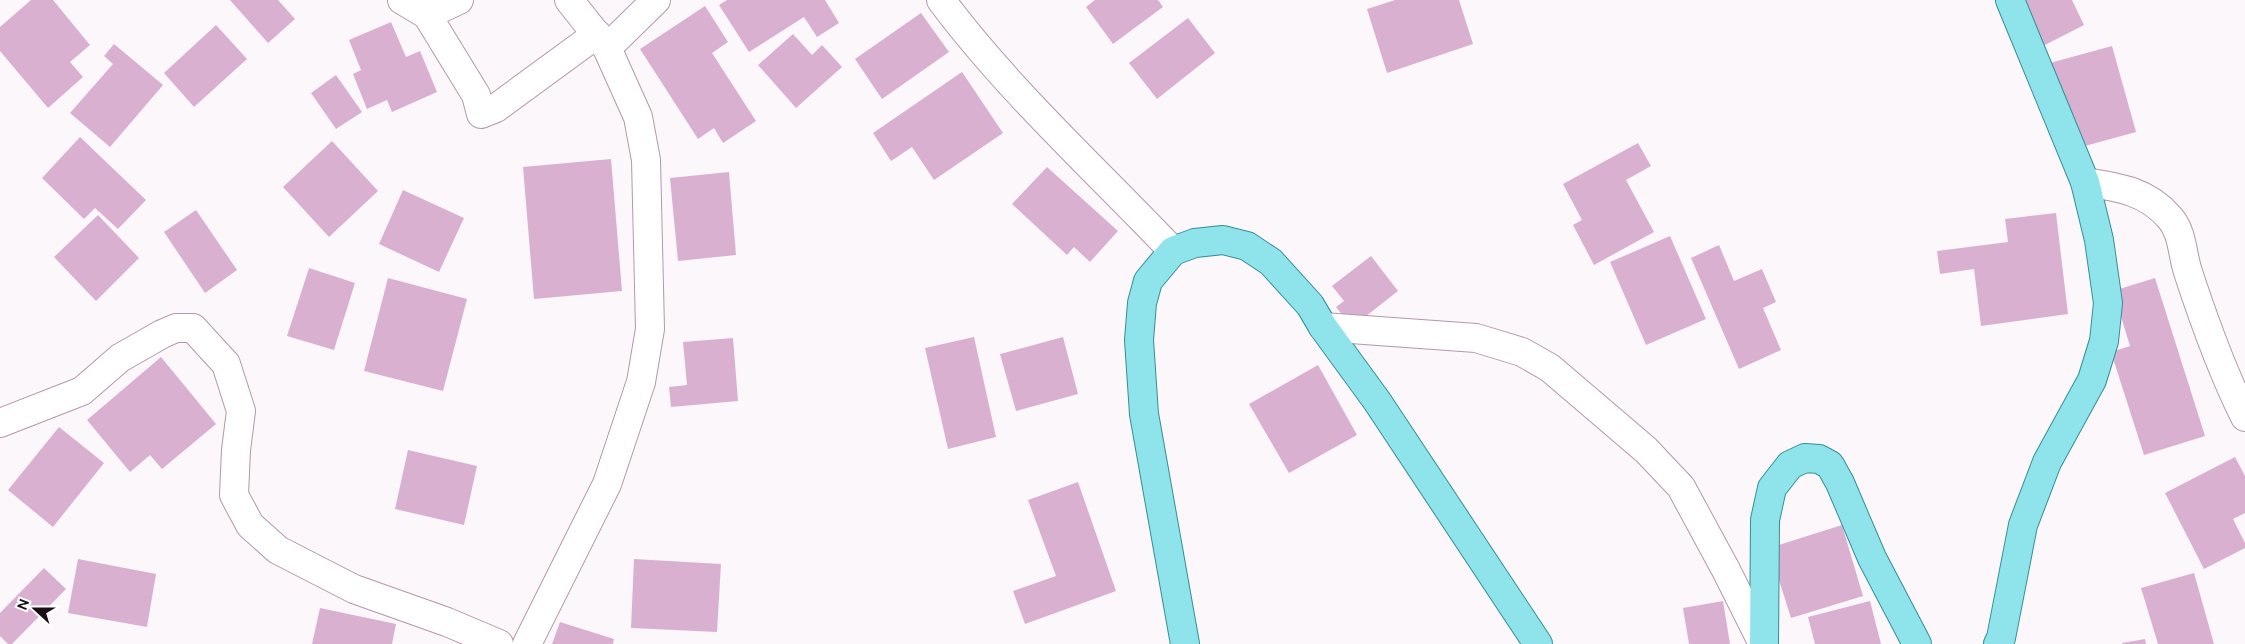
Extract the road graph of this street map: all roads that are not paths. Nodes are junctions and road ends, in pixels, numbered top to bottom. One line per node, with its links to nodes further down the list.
1 (402, 0): 7 (street)
2 (459, 0): 7 (street)
3 (569, 0): 8 (street)
4 (656, 0): 8 (street)
5 (941, 0): 10 (street)
6 (2010, 0): 9 (main road)
7 (427, 14): 8 (street)
8 (602, 41): 15 (street)
9 (2085, 182): 12 (street); 20 (main road)
10 (1173, 251): 11 (main road); 16 (main road)
11 (1323, 327): 17 (main road); 18 (street)
12 (2245, 417)
13 (0, 423): 14 (street)
14 (498, 644)
15 (527, 644)
16 (1185, 644)
17 (1538, 644)
18 (1763, 644): 19 (main road)
19 (1917, 644)
20 (1998, 644)

